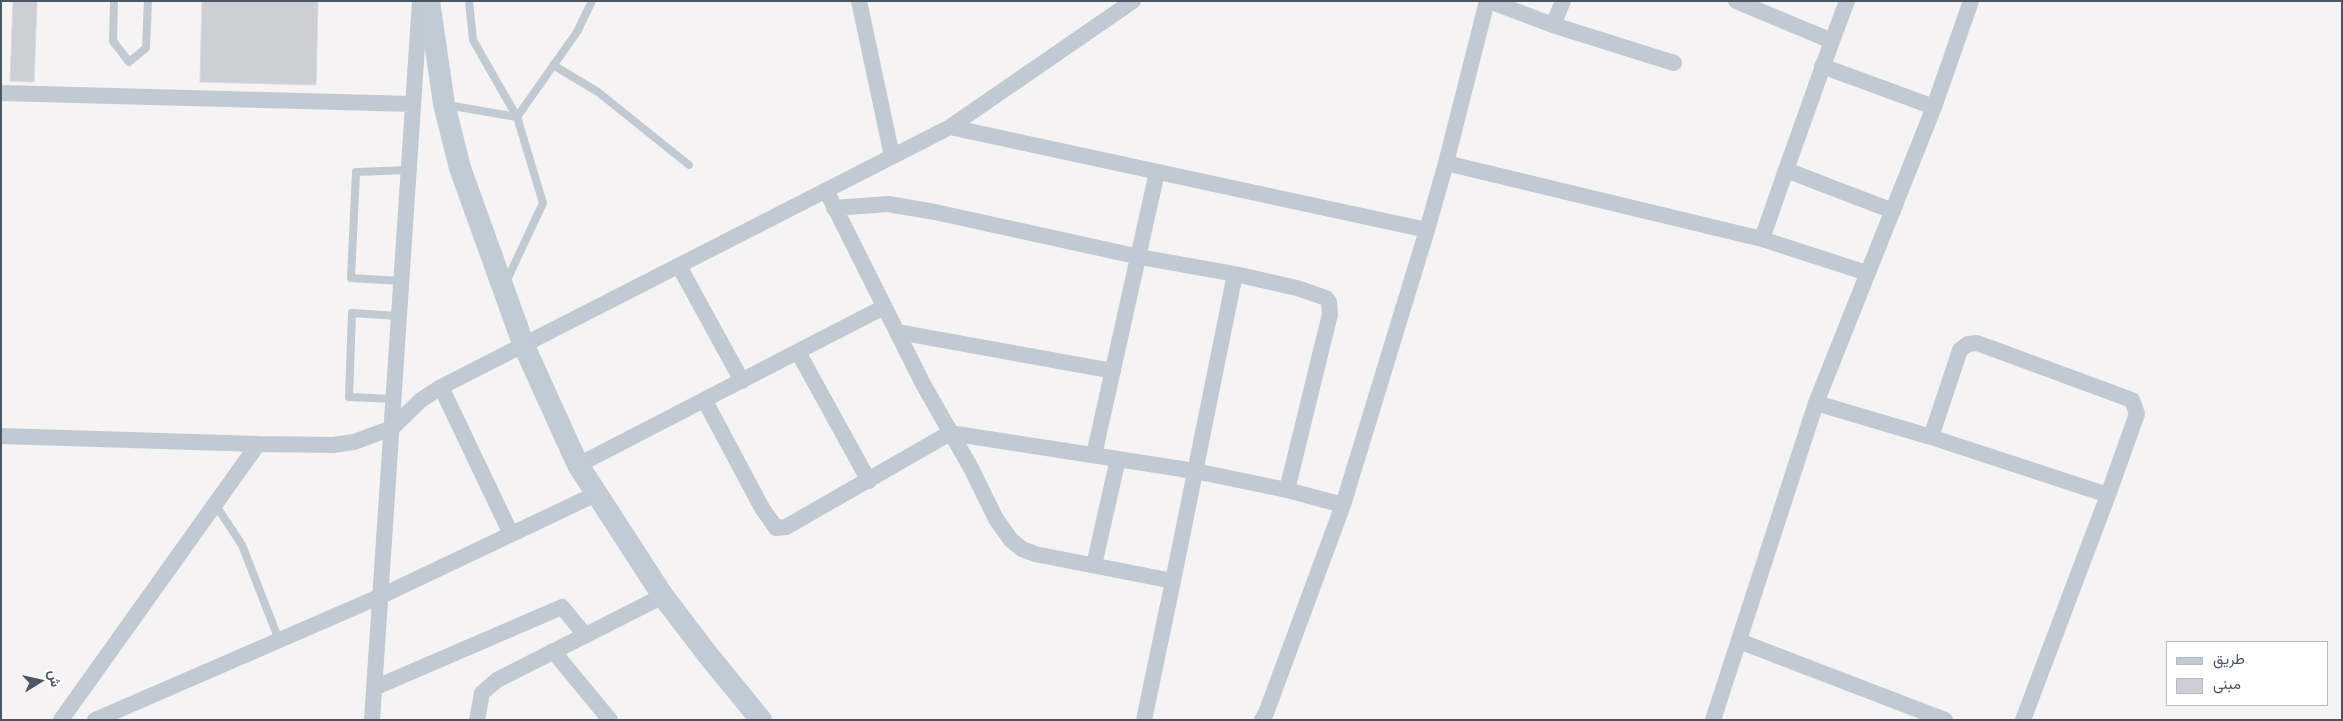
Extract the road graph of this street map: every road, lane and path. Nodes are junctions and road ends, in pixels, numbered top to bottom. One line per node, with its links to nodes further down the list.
1 (114, 1): 2 (lane)
2 (148, 1)
3 (420, 1): 20 (street)
4 (429, 1): 21 (main road)
5 (469, 1): 23 (lane)
6 (592, 1): 17 (lane)
7 (858, 1): 25 (street)
8 (1133, 1): 24 (street)
9 (1488, 1): 14 (street); 26 (street)
10 (1563, 1): 14 (street)
11 (1736, 1): 15 (street)
12 (1847, 1): 15 (street)
13 (1971, 1): 22 (street)
14 (1553, 24): 16 (street)
15 (1832, 41): 18 (street)
16 (1674, 63)
17 (553, 65): 23 (lane); 27 (lane)
18 (1822, 66): 22 (street); 29 (street)
19 (1, 93): 20 (street)
20 (413, 104): 28 (street)
21 (444, 104): 23 (lane); 41 (main road)
22 (1934, 107): 33 (street)
23 (517, 117): 41 (lane)
24 (950, 127): 25 (street); 30 (street)
25 (892, 156): 31 (street)
26 (1446, 163): 34 (street); 35 (street)
27 (689, 165)
28 (409, 170): 40 (street); 40 (lane)
29 (1786, 170): 33 (street); 35 (street)
30 (1157, 172): 34 (street); 36 (street)
31 (826, 190): 32 (street); 37 (street)
32 (834, 208): 36 (street); 42 (street)
33 (1892, 211): 38 (street)
34 (1427, 230): 67 (street)
35 (1762, 239): 38 (street)
36 (1140, 257): 39 (street); 47 (street)
37 (679, 266): 45 (street); 48 (street)
38 (1867, 273): 52 (street)
39 (1235, 274): 61 (street); 63 (street)
40 (402, 282): 43 (street)
41 (503, 288): 45 (main road)
42 (884, 307): 44 (street); 46 (street)
43 (399, 316): 50 (street); 50 (lane)
44 (898, 332): 47 (street); 54 (street)
45 (524, 346): 49 (street); 60 (main road)
46 (798, 352): 48 (street); 62 (street)
47 (1113, 371): 58 (street)
48 (742, 381): 51 (street)
49 (441, 387): 53 (street); 68 (street)
50 (394, 399): 53 (street)
51 (705, 401): 60 (street); 62 (street)
52 (1816, 403): 56 (street); 75 (street)
53 (392, 428): 57 (street); 71 (street)
54 (950, 433): 58 (street); 62 (street); 69 (street)
55 (1, 436): 57 (street)
56 (1932, 437): 65 (street); 65 (street)
57 (258, 444): 66 (street)
58 (1094, 455): 59 (street)
59 (1118, 459): 61 (street); 69 (street)
60 (578, 465): 64 (main road)
61 (1195, 471): 63 (street); 70 (street)
62 (869, 481)
63 (1287, 490): 67 (street)
64 (596, 494): 68 (street); 72 (main road)
65 (2108, 495): 88 (street)
66 (215, 504): 74 (lane); 78 (street)
67 (1343, 505): 85 (street)
68 (511, 534): 71 (street)
69 (1094, 565): 70 (street)
70 (1173, 581): 84 (street)
71 (381, 596): 74 (street); 77 (street)
72 (663, 596): 73 (street); 83 (main road)
73 (585, 635): 76 (street); 77 (street)
74 (279, 640): 79 (street)
75 (1739, 641): 86 (street); 87 (street)
76 (554, 651): 81 (street); 82 (street)
77 (374, 688): 80 (street)
78 (61, 720)
79 (95, 720)
80 (372, 720)
81 (477, 720)
82 (610, 720)
83 (762, 720)
84 (1144, 720)
85 (1262, 720)
86 (1713, 720)
87 (1945, 720)
88 (2023, 720)

